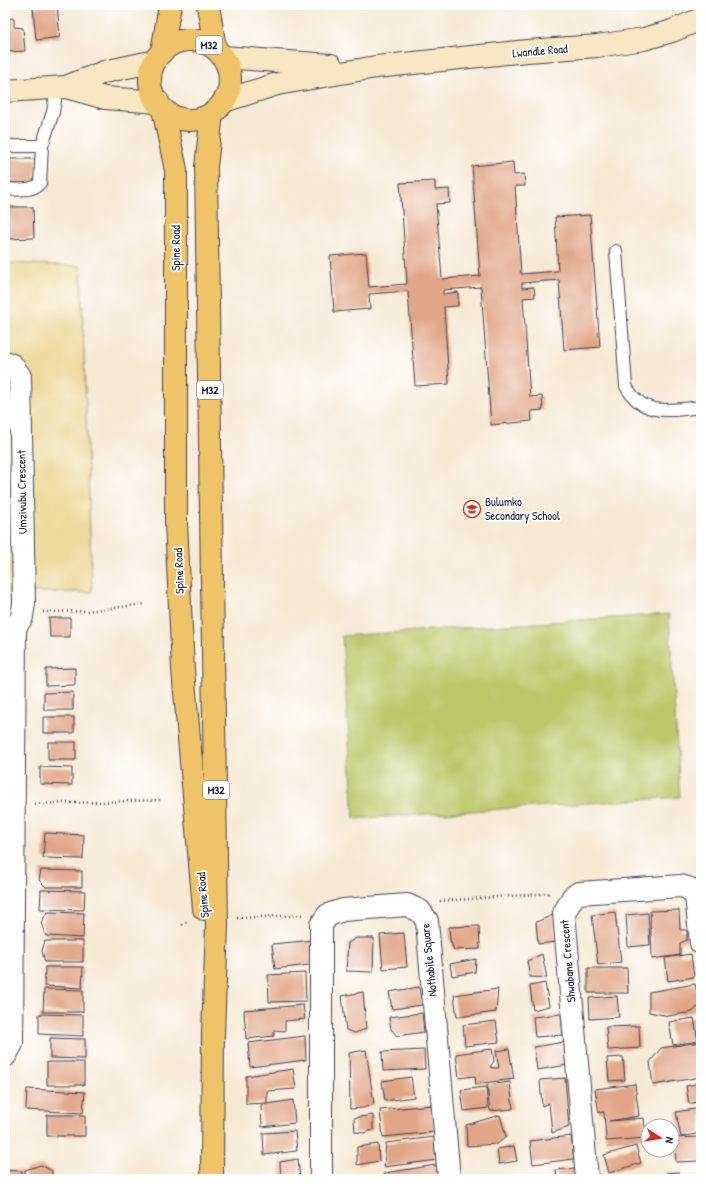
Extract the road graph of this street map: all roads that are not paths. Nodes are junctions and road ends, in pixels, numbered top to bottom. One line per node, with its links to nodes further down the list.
1 (170, 5): 5 (main road, Spine Road / M32)
2 (208, 5): 4 (main road, Spine Road / M32)
3 (701, 19): 6 (street, Lwandle Road)
4 (219, 52): 5 (main road, M32); 6 (street, Lwandle Road); 10 (main road, Spine Road / M32)
5 (158, 57): 7 (street); 9 (main road, Spine Road / M32)
6 (376, 67): 10 (street, Lwandle Road)
7 (61, 88): 8 (street); 9 (street); 12 (lane)
8 (5, 91)
9 (160, 106): 10 (main road); 22 (main road, Spine Road / M32)
10 (218, 107): 22 (main road, Spine Road / M32)
11 (5, 146): 12 (lane)
12 (42, 146): 13 (lane)
13 (5, 189)
14 (616, 251): 16 (lane)
15 (5, 362): 17 (street, Umzivubu Crescent)
16 (701, 407)
17 (13, 477): 18 (street, Umzivubu Crescent)
18 (14, 621): 19 (street, Umzivubu Crescent)
19 (9, 804): 20 (street, Umzivubu Crescent)
20 (9, 934): 23 (street, Umzivubu Crescent)
21 (701, 943): 27 (street, Shwabane Crescent)
22 (213, 1034): 24 (main road, Spine Road / M32)
23 (5, 1056)
24 (212, 1179)
25 (321, 1179): 26 (street, Nothabile Square)
26 (449, 1179)
27 (587, 1179)

